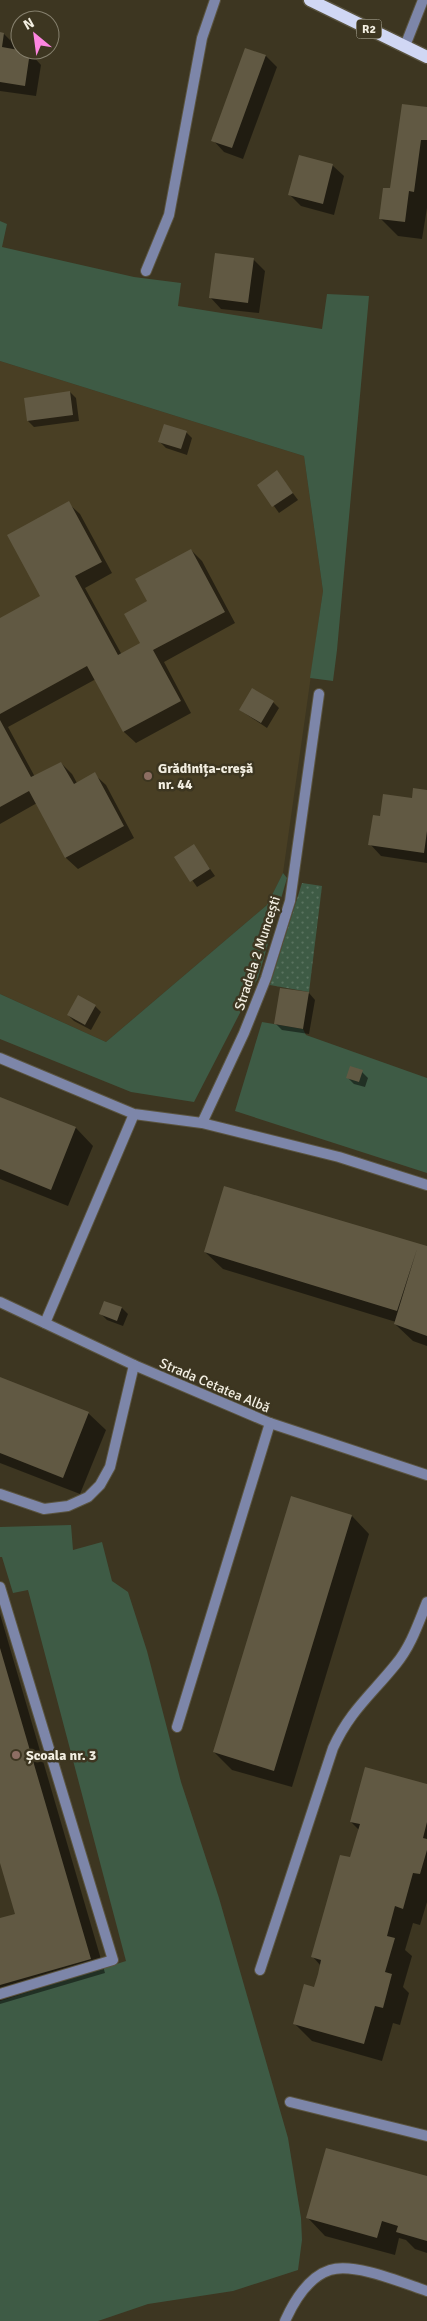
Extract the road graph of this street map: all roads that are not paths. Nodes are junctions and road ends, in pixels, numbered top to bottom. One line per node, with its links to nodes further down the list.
1 (215, 0): 6 (street)
2 (310, 0): 4 (main road, R2)
3 (422, 0): 4 (street)
4 (404, 46): 5 (main road, R2)
5 (427, 58)
6 (146, 271)
7 (319, 694): 10 (street, Stradela 2 Muncești)
8 (0, 1058): 9 (street)
9 (134, 1114): 10 (street); 13 (street)
10 (202, 1123): 11 (street)
11 (427, 1185)
12 (0, 1302): 13 (street, Strada Cetatea Albă)
13 (45, 1323): 14 (street, Strada Cetatea Albă)
14 (134, 1365): 15 (street, Strada Cetatea Albă); 17 (street)
15 (270, 1423): 16 (street, Strada Cetatea Albă); 20 (street)
16 (427, 1475)
17 (0, 1494)
18 (0, 1587): 22 (street)
19 (427, 1602): 21 (street)
20 (177, 1727)
21 (260, 1970)
22 (0, 1994)
23 (290, 2102): 24 (street)
24 (427, 2136)
25 (427, 2291): 26 (street)
26 (285, 2321)

